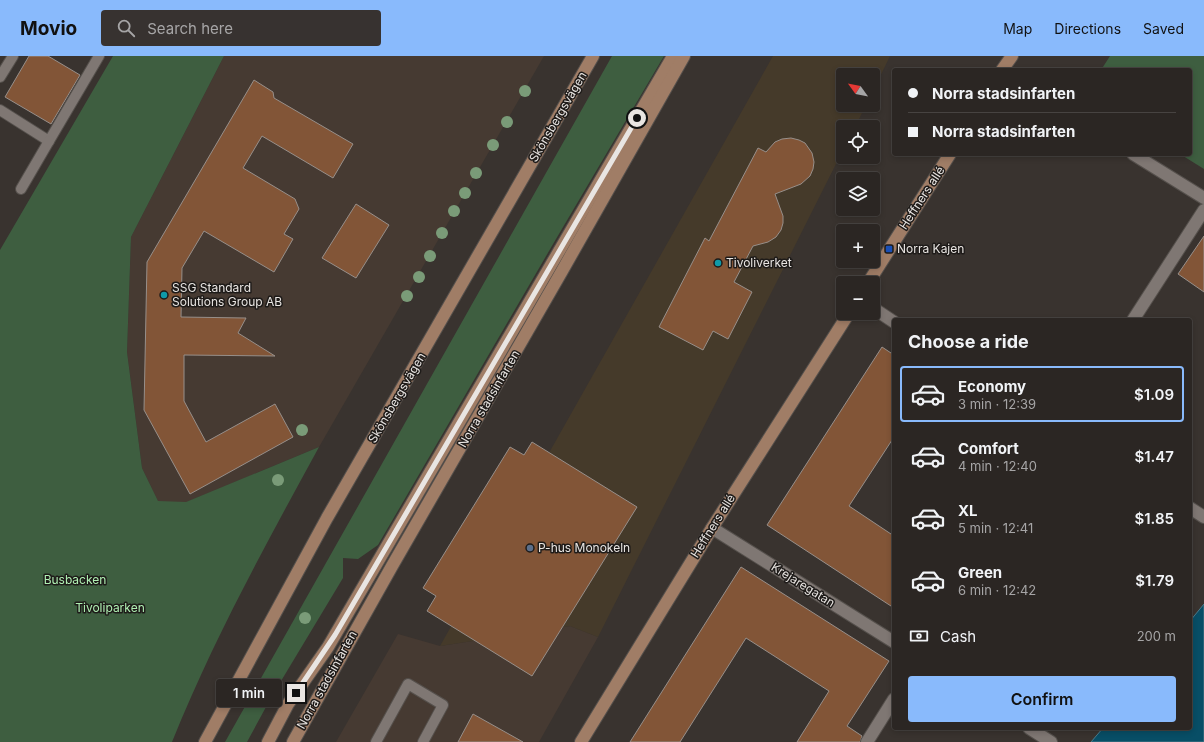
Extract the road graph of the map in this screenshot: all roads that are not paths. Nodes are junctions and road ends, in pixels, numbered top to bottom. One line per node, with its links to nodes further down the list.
1 (13, 56): 8 (lane)
2 (99, 56): 10 (lane)
3 (592, 56): 27 (main road, Skönsbergsvägen)
4 (673, 56): 28 (main road, Norra stadsinfarten)
5 (684, 56): 29 (main road, Norra stadsinfarten)
6 (1012, 56): 7 (main road)
7 (1003, 68)
8 (0, 77)
9 (0, 110): 10 (lane)
10 (49, 141): 13 (lane)
11 (949, 156): 16 (main road, Heffners allé)
12 (1136, 156): 14 (street)
13 (21, 189)
14 (1204, 198)
15 (1204, 210): 18 (street)
16 (872, 276)
17 (880, 313): 20 (street)
18 (1134, 318)
19 (845, 320): 23 (main road, Heffners allé)
20 (892, 321)
21 (1192, 509): 22 (street)
22 (1204, 517)
23 (712, 528): 24 (street, Krejaregatan); 32 (main road, Heffners allé)
24 (892, 641)
25 (892, 702): 33 (street)
26 (1033, 730): 34 (street)
27 (205, 742)
28 (268, 742)
29 (293, 742)
30 (376, 742): 31 (lane)
31 (422, 742)
32 (581, 742)
33 (867, 742)
34 (1051, 742)

